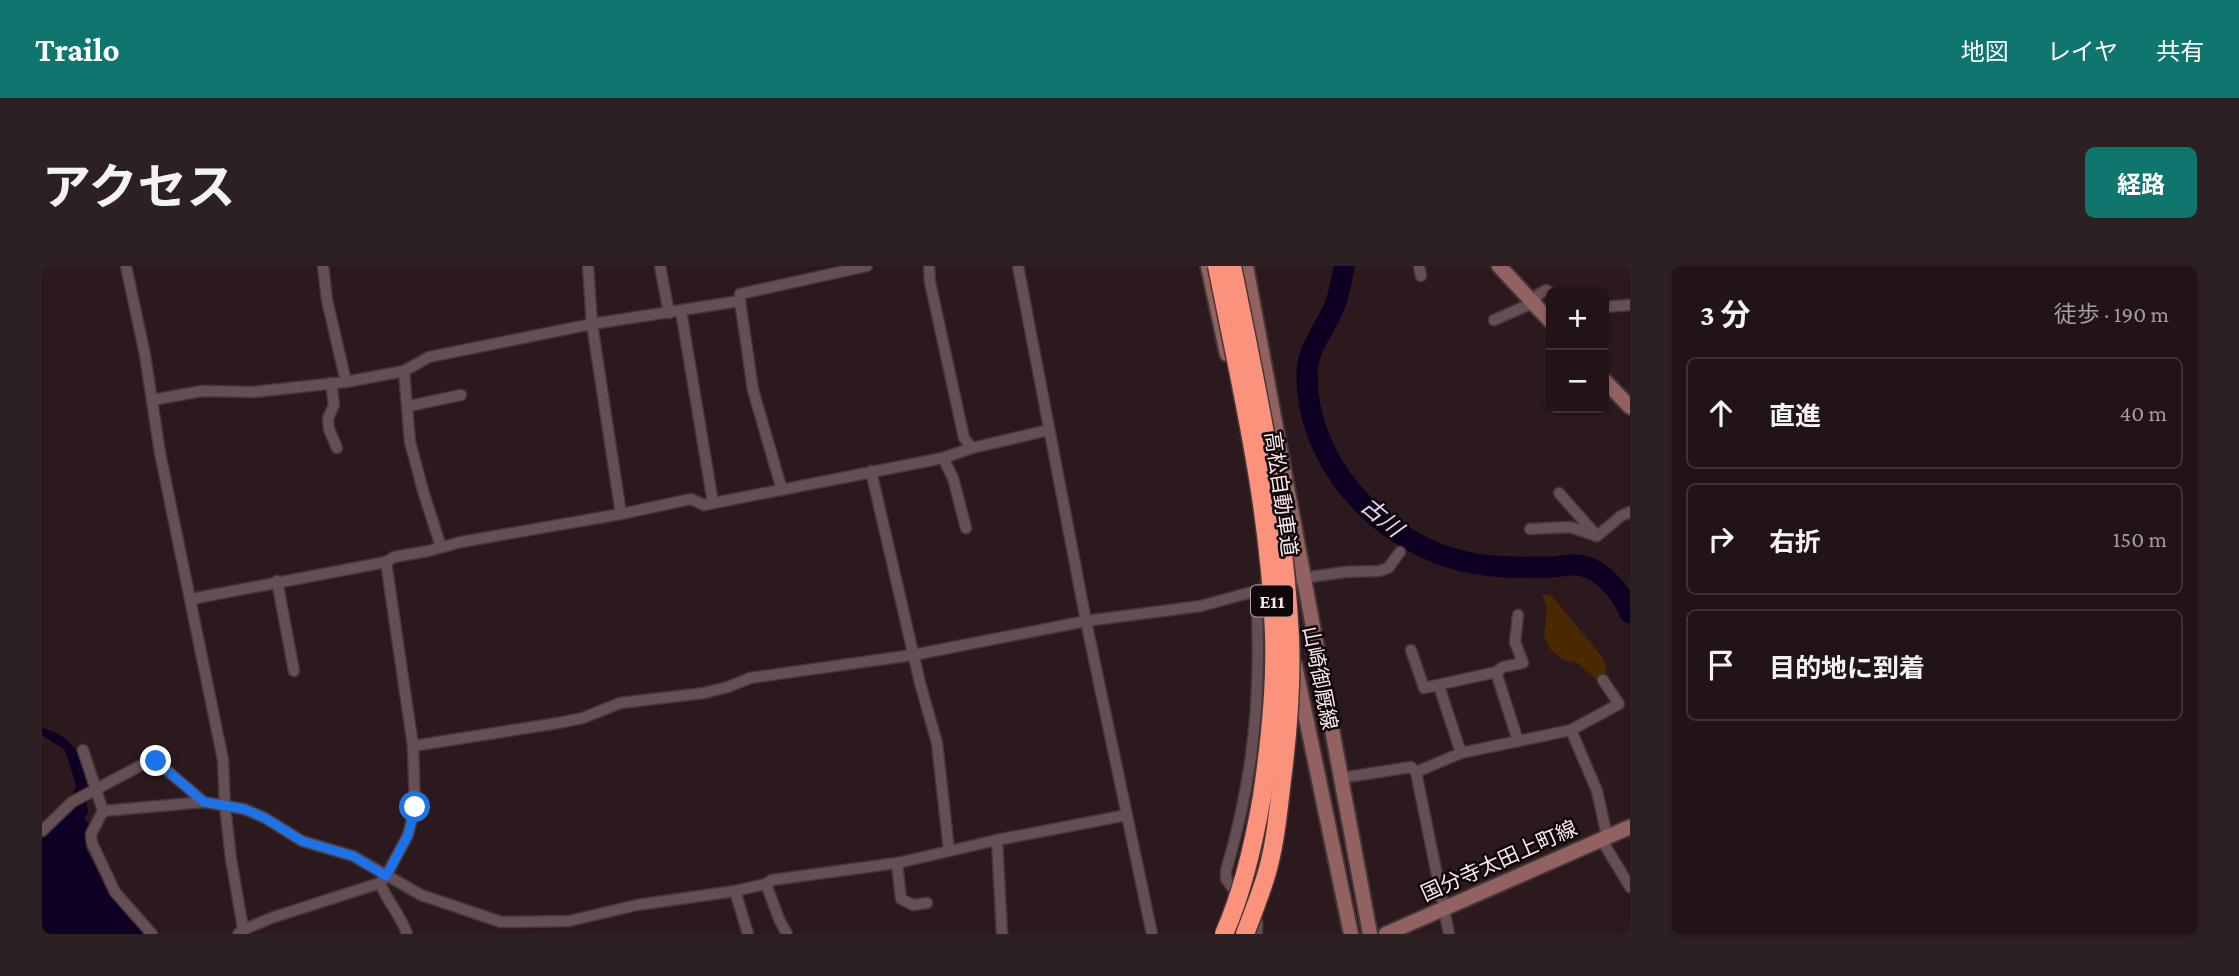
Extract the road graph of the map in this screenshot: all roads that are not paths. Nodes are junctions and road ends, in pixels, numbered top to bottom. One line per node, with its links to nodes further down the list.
1 (126, 266): 28 (street)
2 (323, 266): 24 (street)
3 (588, 266): 22 (street)
4 (660, 266): 19 (street)
5 (867, 266): 14 (street)
6 (929, 266): 33 (street)
7 (1018, 266): 31 (street)
8 (1208, 266): 49 (main road, 山崎御厩線)
9 (1217, 266): 91 (highway, 高松自動車道 / E11, bridge)
10 (1233, 266): 92 (highway, 高松自動車道 / E11, bridge)
11 (1246, 266): 47 (main road, 山崎御厩線)
12 (1499, 266): 15 (main road)
13 (1546, 290): 15 (street)
14 (740, 301): 18 (street); 36 (street)
15 (1534, 303): 20 (main road); 21 (street)
16 (1630, 305): 17 (street)
17 (1609, 307)
18 (681, 311): 19 (street); 38 (street)
19 (669, 313): 22 (street)
20 (1546, 317)
21 (1494, 320)
22 (592, 324): 23 (street); 40 (street)
23 (404, 371): 24 (street); 29 (street)
24 (346, 382): 25 (street)
25 (331, 383): 28 (street); 32 (street)
26 (1609, 385): 30 (main road)
27 (461, 395): 29 (street)
28 (152, 400): 51 (street)
29 (409, 406): 44 (street)
30 (1630, 407)
31 (1049, 430): 33 (street); 53 (street)
32 (337, 448)
33 (972, 448): 34 (street)
34 (943, 458): 35 (street); 41 (street)
35 (872, 471): 36 (street); 55 (street)
36 (782, 490): 38 (street)
37 (1559, 493): 43 (street)
38 (713, 503): 40 (street)
39 (1630, 512): 43 (street)
40 (621, 514): 44 (street)
41 (966, 527)
42 (1530, 529): 43 (street)
43 (1597, 536)
44 (441, 547): 46 (street)
45 (1400, 552): 47 (street)
46 (386, 562): 48 (street); 62 (street)
47 (1303, 578): 49 (street); 66 (main road, 山崎御厩線)
48 (277, 581): 51 (street); 56 (street)
49 (1280, 584): 50 (street); 94 (main road, 山崎御厩線)
50 (1256, 591): 53 (street); 93 (street)
51 (191, 599): 69 (street)
52 (1518, 614): 57 (street)
53 (1086, 621): 55 (street); 71 (street)
54 (1411, 650): 59 (street)
55 (913, 654): 62 (street); 76 (street)
56 (295, 671)
57 (1496, 672): 59 (street); 61 (street)
58 (1603, 680): 60 (street)
59 (1439, 686): 64 (street)
60 (1571, 730): 61 (street); 74 (street)
61 (1518, 741): 64 (street)
62 (413, 746): 78 (street)
63 (83, 750): 67 (street)
64 (1461, 753): 65 (street)
65 (1416, 772): 66 (street); 83 (street)
66 (1341, 778): 95 (main road, 山崎御厩線)
67 (91, 793): 68 (street); 70 (street); 73 (street)
68 (204, 802): 69 (street); 70 (street)
69 (225, 806): 78 (street); 84 (street)
70 (103, 811): 85 (street)
71 (1127, 815): 75 (street); 90 (street)
72 (1628, 828): 74 (main road, 国分寺太田上町線)
73 (42, 831)
74 (1604, 837): 80 (street); 83 (main road, 国分寺太田上町線)
75 (997, 840): 76 (street); 89 (street)
76 (948, 850): 77 (street)
77 (897, 863): 79 (street); 82 (street)
78 (383, 880): 81 (street); 84 (street); 86 (street)
79 (766, 884): 81 (street); 88 (street)
80 (1630, 887)
81 (735, 891): 87 (street)
82 (927, 903)
83 (1444, 908): 96 (main road, 国分寺太田上町線); 97 (street)
84 (242, 933)
85 (152, 934)
86 (407, 934)
87 (748, 934)
88 (787, 934)
89 (1003, 934)
90 (1152, 934)
91 (1224, 934)
92 (1245, 934)
93 (1256, 934)
94 (1351, 934)
95 (1370, 934)
96 (1386, 934)
97 (1450, 934)

